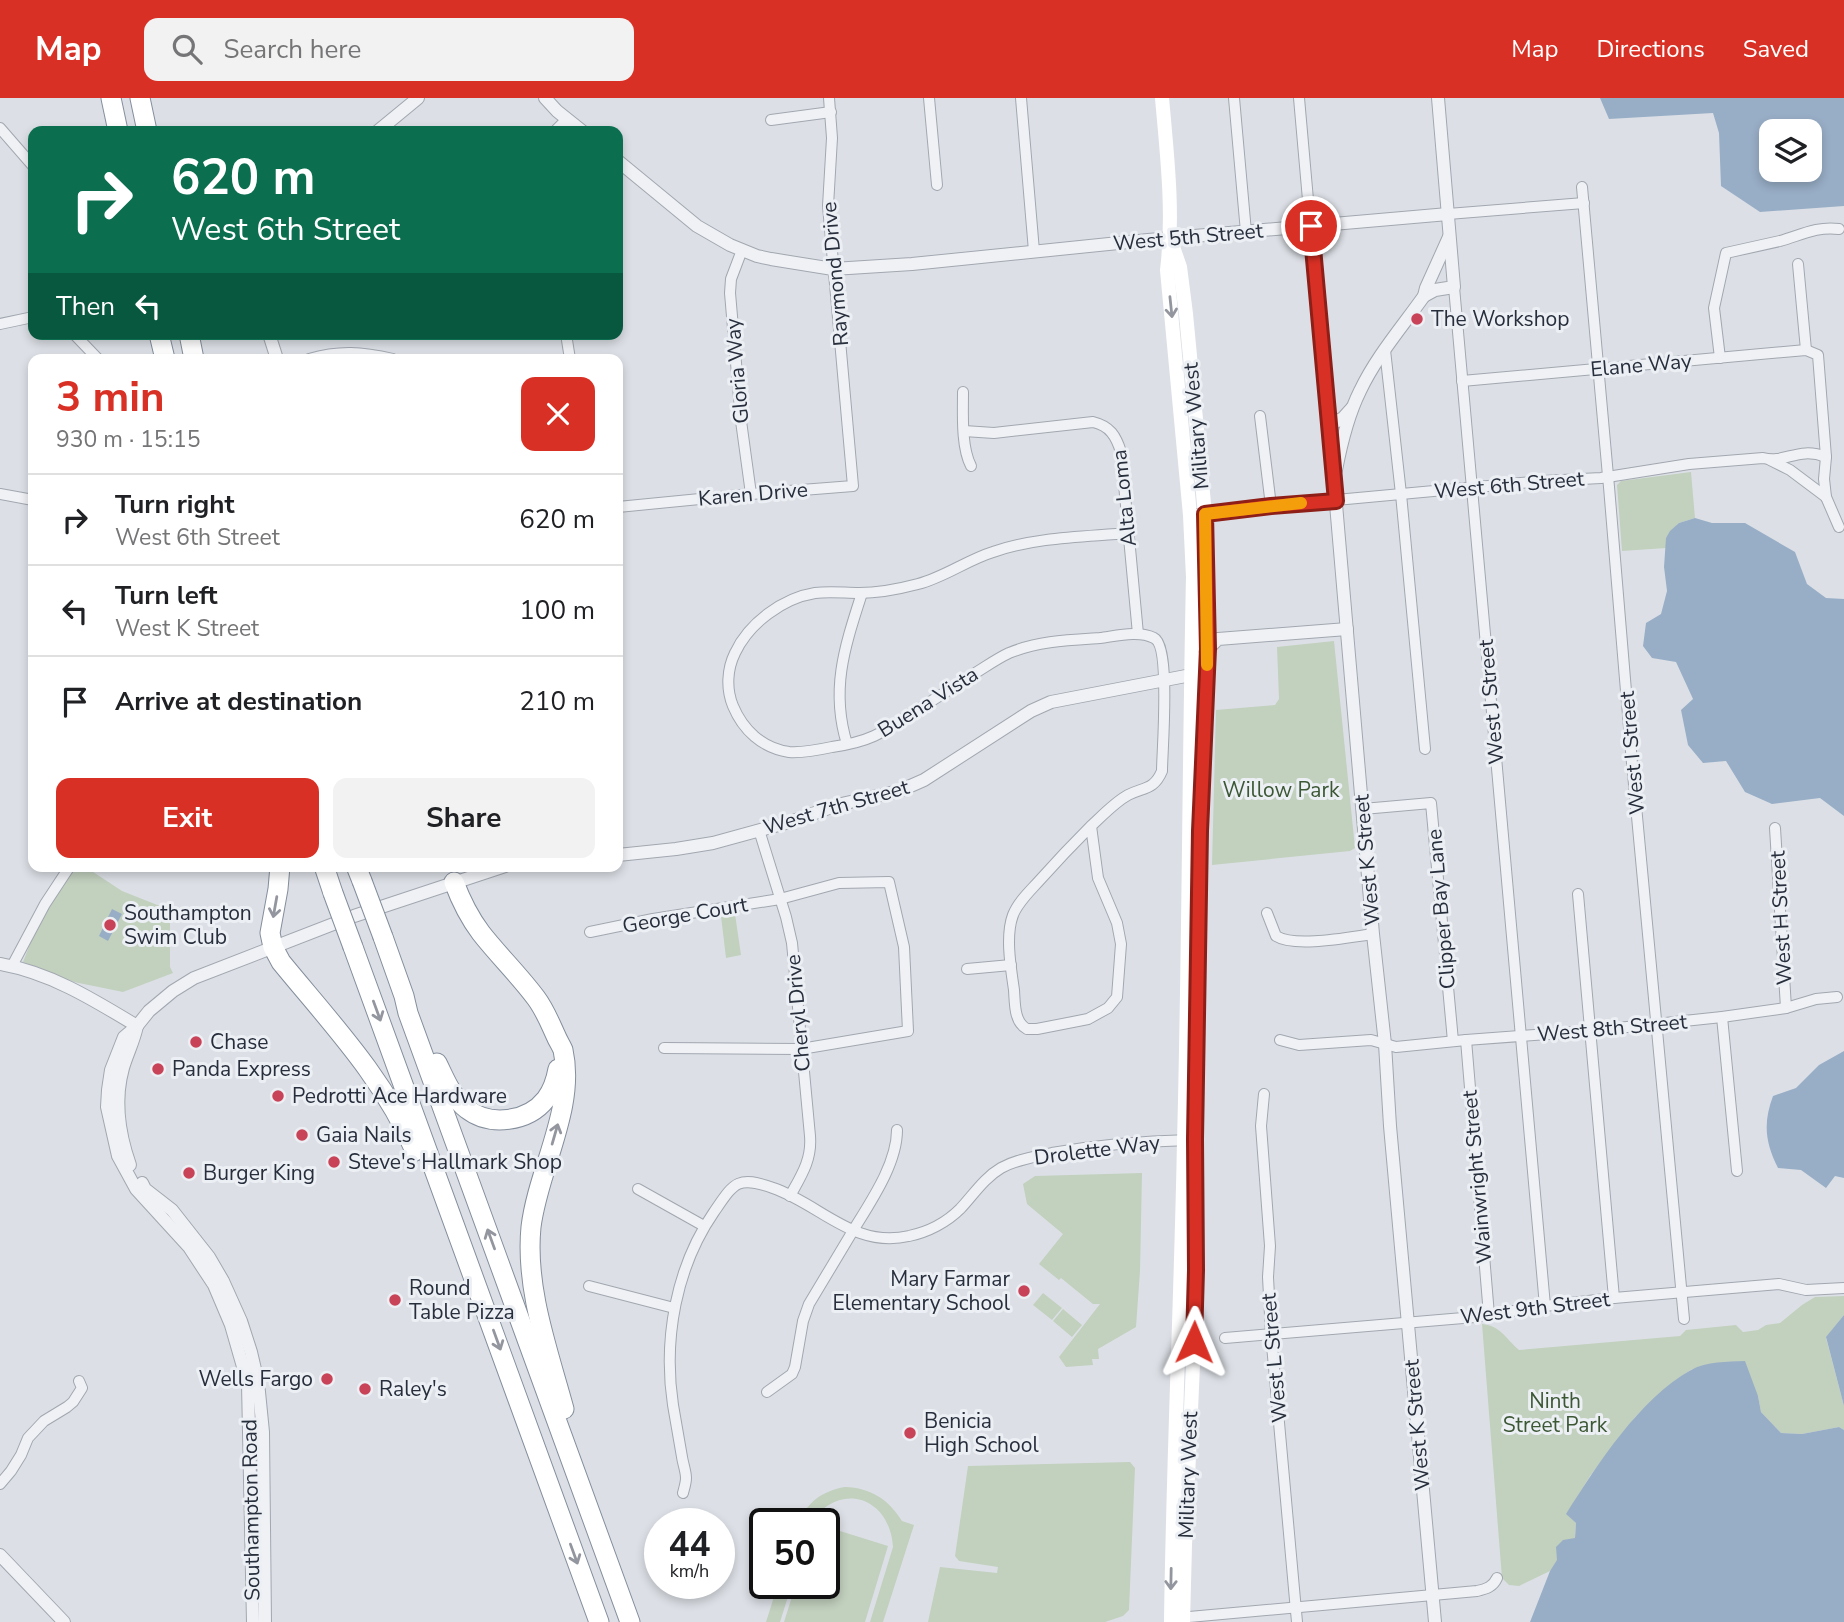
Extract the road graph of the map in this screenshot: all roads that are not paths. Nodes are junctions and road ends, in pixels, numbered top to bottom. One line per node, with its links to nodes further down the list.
1 (111, 98): 15 (highway)
2 (140, 98): 16 (highway)
3 (545, 98): 13 (street)
4 (829, 98): 12 (street, Raymond Drive)
5 (929, 98): 23 (street)
6 (1021, 98): 33 (street)
7 (1162, 98): 31 (main road, Military West)
8 (1234, 98): 29 (street)
9 (1299, 98): 27 (street, West K Street)
10 (1438, 98): 26 (street, West J Street)
11 (411, 100): 17 (street)
12 (831, 112): 14 (street); 35 (street, Raymond Drive)
13 (567, 118): 18 (street); 19 (street)
14 (771, 120)
15 (117, 126)
16 (146, 126)
17 (383, 126)
18 (560, 126)
19 (576, 126)
20 (0, 128): 21 (street)
21 (28, 160)
22 (623, 164): 32 (street, West 5th Street)
23 (937, 185)
24 (1582, 187): 25 (street, West I Street)
25 (1584, 202): 26 (street, West 5th Street); 47 (street, West I Street)
26 (1448, 214): 27 (street, West 5th Street); 30 (street, West J Street)
27 (1311, 226): 29 (street, West 5th Street); 50 (street, West K Street)
28 (1839, 229): 46 (street)
29 (1246, 232): 31 (street, West 5th Street)
30 (1449, 237): 36 (street, West J Street); 37 (street)
31 (1171, 240): 33 (street, West 5th Street); 70 (main road, Military West)
32 (742, 250): 35 (street, West 5th Street); 63 (street, Gloria Way)
33 (1034, 251): 35 (street, West 5th Street)
34 (1798, 264): 42 (street)
35 (834, 269): 55 (street, Raymond Drive)
36 (1454, 287): 37 (street); 48 (street, West J Street)
37 (1424, 296): 41 (street)
38 (28, 318): 39 (street)
39 (0, 324)
40 (80, 340): 43 (street)
41 (1385, 350): 51 (street); 64 (street)
42 (1806, 350): 46 (street, Elane Way); 56 (street, Elane Way)
43 (93, 354)
44 (337, 354): 45 (street)
45 (371, 354)
46 (1720, 358): 47 (street, Elane Way)
47 (1599, 369): 48 (street, Elane Way); 59 (street, West I Street)
48 (1462, 381): 61 (street, West J Street)
49 (963, 392): 54 (street)
50 (1326, 407): 51 (street); 53 (street, West K Street)
51 (1352, 408): 53 (street); 60 (street)
52 (1261, 416): 68 (street)
53 (1328, 426): 60 (street, West K Street)
54 (964, 432): 58 (street); 72 (street, Alta Loma)
55 (850, 450): 63 (street, Karen Drive)
56 (1826, 457): 57 (street, West 6th Street); 65 (street)
57 (1770, 460): 59 (street, West 6th Street); 65 (street)
58 (971, 466)
59 (1608, 476): 61 (street, West 6th Street); 105 (street, West I Street)
60 (1334, 481): 67 (street, West K Street)
61 (1472, 487): 64 (street, West 6th Street); 108 (street, West J Street)
62 (0, 494): 66 (street)
63 (751, 494): 69 (street, Karen Drive)
64 (1401, 494): 67 (street, West 6th Street); 80 (street)
65 (1826, 497): 71 (street)
66 (28, 499)
67 (1336, 501): 68 (street, West 6th Street); 74 (street, West K Street)
68 (1271, 506): 70 (street, West 6th Street)
69 (623, 507)
70 (1197, 514): 76 (main road, Military West); 77 (main road, Military West)
71 (1839, 527)
72 (1128, 533): 73 (street, Buena Vista); 75 (street, Alta Loma)
73 (862, 593): 79 (street); 79 (street, Buena Vista)
74 (1347, 629): 76 (street); 81 (street, West K Street)
75 (1138, 634): 78 (street); 79 (street, Buena Vista)
76 (1208, 649): 77 (street); 118 (main road, Military West)
77 (1191, 675): 78 (street, West 7th Street); 118 (main road, Military West)
78 (1164, 681): 82 (street); 84 (street, West 7th Street)
79 (847, 744)
80 (1424, 749)
81 (1363, 809): 96 (street, West K Street); 112 (street, Clipper Bay Lane)
82 (1091, 826): 99 (street); 99 (street)
83 (1775, 828): 103 (street, West H Street)
84 (759, 830): 85 (street, West 7th Street); 93 (street, Cheryl Drive)
85 (623, 854)
86 (66, 872): 98 (street)
87 (279, 872): 97 (highway, one-way to 97)
88 (326, 872): 128 (highway, one-way to 128, bridge)
89 (486, 872): 91 (street)
90 (359, 874): 101 (highway, bridge)
91 (453, 882): 97 (street, Southampton Road); 109 (highway)
92 (1578, 894): 107 (street)
93 (780, 899): 95 (street, George Court); 115 (street, Cheryl Drive); 115 (street, George Court)
94 (1267, 913): 96 (street)
95 (590, 932)
96 (1373, 934): 113 (street, West K Street)
97 (273, 947): 106 (street, Southampton Road); 128 (highway)
98 (6, 965): 106 (street)
99 (1011, 965): 100 (street)
100 (967, 969)
101 (404, 996): 109 (highway); 140 (highway, one-way to 101)
102 (1837, 997): 103 (street, West 8th Street)
103 (1786, 1007): 104 (street, West 8th Street)
104 (1722, 1017): 105 (street, West 8th Street); 119 (street)
105 (1657, 1024): 107 (street, West 8th Street); 126 (street, West I Street)
106 (137, 1026): 147 (street, Southampton Road); 148 (street, Southampton Road)
107 (1589, 1031): 108 (street, West 8th Street); 127 (street)
108 (1521, 1036): 111 (street, West 8th Street); 129 (street, West J Street)
109 (556, 1037): 140 (highway, one-way to 109)
110 (1280, 1040): 113 (street, West 8th Street)
111 (1466, 1040): 112 (street, West 8th Street); 131 (street, Wainwright Street)
112 (1452, 1041): 113 (street, West 8th Street)
113 (1385, 1044): 133 (street, West K Street)
114 (664, 1048): 115 (street)
115 (801, 1049): 121 (street, Cheryl Drive)
116 (1264, 1094): 134 (street, West L Street)
117 (897, 1130): 123 (street)
118 (1190, 1140): 123 (street, Drolette Way); 145 (main road, Military West)
119 (1737, 1171)
120 (638, 1189): 122 (street)
121 (790, 1195): 122 (street, Drolette Way); 123 (street, Drolette Way)
122 (704, 1226): 130 (street, Drolette Way)
123 (853, 1230): 137 (street)
124 (589, 1286): 130 (street)
125 (1844, 1289): 126 (street, West 9th Street)
126 (1682, 1292): 127 (street, West 9th Street); 132 (street, West I Street)
127 (1614, 1298): 129 (street, West 9th Street)
128 (485, 1305): 149 (highway, one-way to 149)
129 (1545, 1306): 131 (street, West 9th Street)
130 (674, 1308): 139 (street, Drolette Way)
131 (1489, 1315): 133 (street, West 9th Street)
132 (1685, 1319)
133 (1407, 1323): 134 (street, West 9th Street); 143 (street, West K Street)
134 (1270, 1334): 135 (street, West 9th Street); 144 (street, West L Street)
135 (1225, 1338)
136 (79, 1381): 138 (street)
137 (768, 1392)
138 (0, 1484)
139 (683, 1493)
140 (589, 1510): 150 (highway)
141 (0, 1555): 146 (street)
142 (1497, 1578): 143 (street)
143 (1433, 1595): 144 (street); 152 (street, West K Street)
144 (1296, 1607): 145 (street); 151 (street, West L Street)
145 (1177, 1620)
146 (64, 1622)
147 (253, 1622)
148 (265, 1622)
149 (599, 1622)
150 (630, 1622)
151 (1297, 1622)
152 (1435, 1622)

